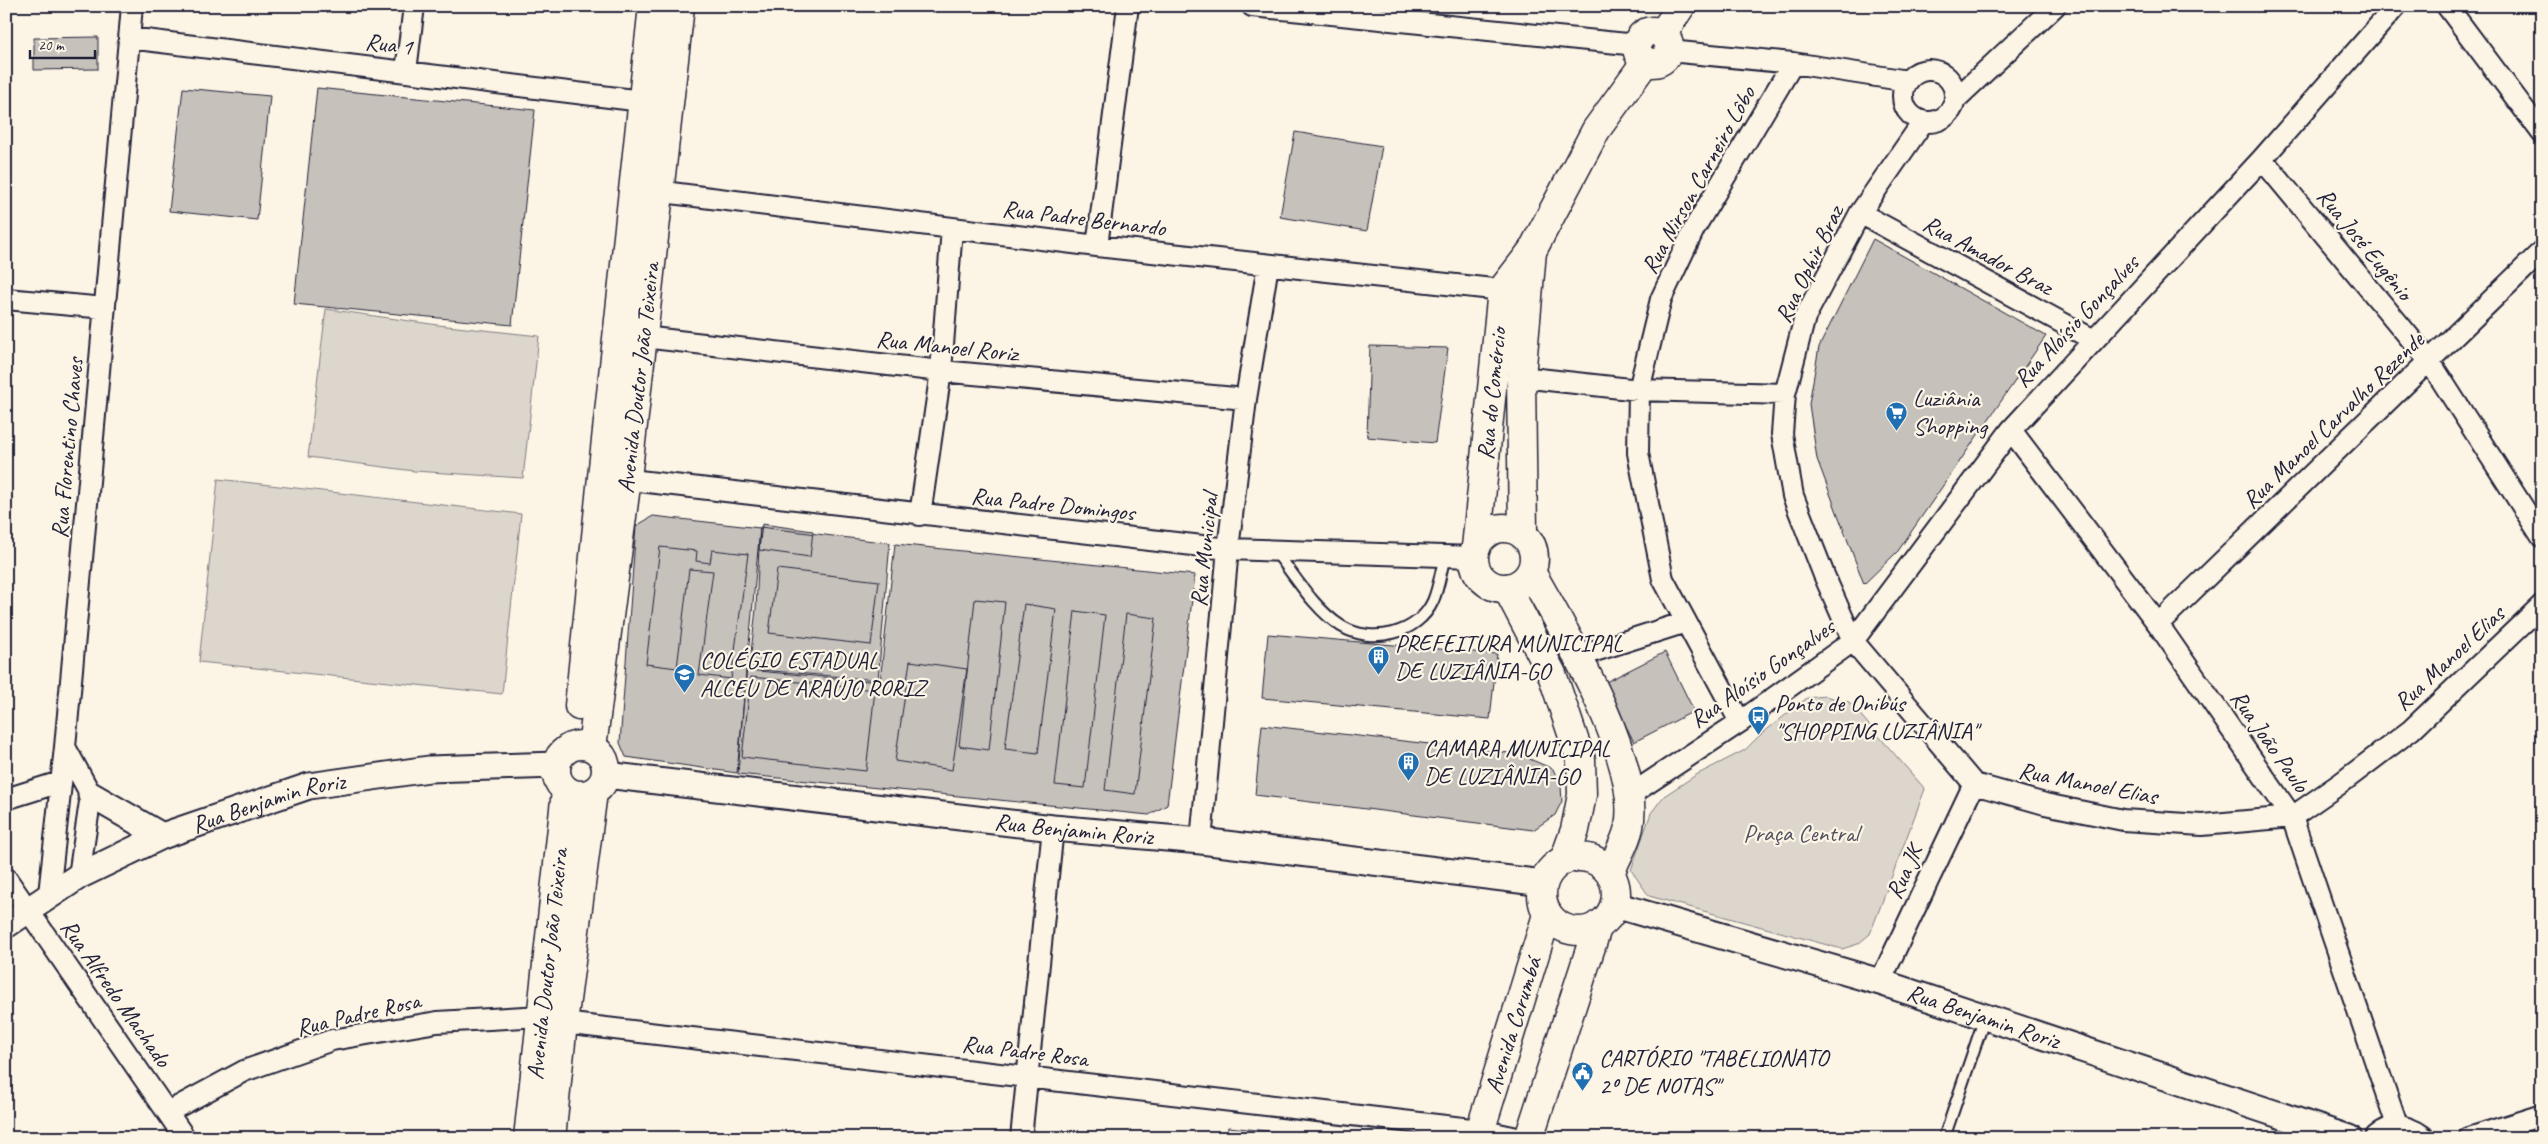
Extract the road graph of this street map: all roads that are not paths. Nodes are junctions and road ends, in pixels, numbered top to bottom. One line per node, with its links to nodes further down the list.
1 (132, 6): 11 (street, Rua Florentino Chaves)
2 (414, 6): 14 (street)
3 (653, 6): 17 (main road, Avenida Doutor João Teixeira)
4 (680, 6): 22 (main road, Avenida Doutor João Teixeira)
5 (1128, 6): 25 (street)
6 (1252, 6): 12 (street)
7 (1681, 6): 12 (main road, Rua do Comércio)
8 (2055, 6): 16 (street)
9 (2396, 6): 20 (street, Rua Aloísio Gonçalves)
10 (2447, 6): 19 (street)
11 (129, 38): 14 (street, Rua 1); 31 (street, Rua Florentino Chaves)
12 (1654, 48): 13 (street); 26 (main road, Rua do Comércio)
13 (1793, 63): 15 (street); 37 (street, Rua Nirson Carneiro Lôbo)
14 (406, 71): 17 (street, Rua 1)
15 (1908, 81): 16 (street); 18 (street)
16 (1956, 99): 18 (street)
17 (642, 101): 21 (main road, Avenida Doutor João Teixeira)
18 (1923, 122): 23 (street, Rua Ophir Braz)
19 (2542, 133)
20 (2262, 159): 33 (street, Rua Aloísio Gonçalves); 34 (street, Rua José Eugênio)
21 (632, 188): 22 (street, Rua Padre Bernardo); 41 (main road, Avenida Doutor João Teixeira)
22 (660, 191): 24 (street, Rua Padre Bernardo); 32 (main road, Avenida Doutor João Teixeira)
23 (1860, 214): 33 (street, Rua Amador Braz); 38 (street, Rua Ophir Braz)
24 (952, 228): 25 (street, Rua Padre Bernardo); 35 (street)
25 (1096, 246): 28 (street, Rua Padre Bernardo)
26 (1532, 251): 29 (main road, Rua do Comércio); 36 (main road, Rua do Comércio)
27 (2542, 251): 34 (street, Rua Manoel Carvalho Rezende)
28 (1268, 265): 29 (street, Rua Padre Bernardo); 39 (street, Rua Municipal)
29 (1502, 290): 47 (main road, Rua do Comércio)
30 (6, 299): 31 (street)
31 (105, 308): 57 (street, Rua Florentino Chaves)
32 (643, 337): 35 (street, Rua Manoel Roriz); 41 (main road, Avenida Doutor João Teixeira)
33 (2092, 340): 40 (street, Rua Aloísio Gonçalves)
34 (2430, 362): 44 (street, Rua José Eugênio); 53 (street, Rua Manoel Carvalho Rezende)
35 (941, 371): 39 (street, Rua Manoel Roriz); 42 (street)
36 (1521, 377): 37 (street); 43 (main road, Rua do Comércio)
37 (1639, 390): 38 (street); 52 (street, Rua Nirson Carneiro Lôbo)
38 (1785, 394): 54 (street, Rua Ophir Braz)
39 (1246, 399): 45 (street, Rua Municipal)
40 (2011, 430): 53 (street, Rua João Paulo); 54 (street, Rua Aloísio Gonçalves)
41 (614, 478): 42 (street, Rua Padre Domingos); 58 (main road, Avenida Doutor João Teixeira)
42 (920, 515): 45 (street, Rua Padre Domingos)
43 (1522, 534): 47 (main road); 49 (main road)
44 (2542, 537)
45 (1228, 549): 46 (street, Rua Padre Domingos); 70 (street, Rua Municipal)
46 (1274, 551): 48 (street, Rua Padre Domingos); 48 (lane)
47 (1475, 552): 48 (street, Rua Padre Domingos); 50 (main road)
48 (1445, 556)
49 (1531, 572): 50 (main road); 55 (main road)
50 (1507, 588): 71 (main road)
51 (2542, 604): 67 (street, Rua Manoel Elias)
52 (1686, 622): 55 (street); 56 (street, Rua Nirson Carneiro Lôbo)
53 (2158, 624): 67 (street, Rua João Paulo)
54 (1853, 641): 56 (street, Rua Aloísio Gonçalves); 62 (street)
55 (1579, 656): 65 (main road)
56 (1740, 722): 65 (street, Rua Aloísio Gonçalves)
57 (65, 747): 60 (street, Rua Florentino Chaves); 64 (street)
58 (584, 747): 59 (main road); 61 (main road)
59 (556, 765): 63 (main road); 69 (street, Rua Benjamin Roriz)
60 (60, 782): 66 (street); 76 (street, Rua Florentino Chaves)
61 (599, 784): 63 (main road); 68 (street, Rua Benjamin Roriz); 83 (main road, Avenida Doutor João Teixeira)
62 (1974, 784): 67 (street, Rua Manoel Elias); 81 (street, Rua JK)
63 (566, 791): 83 (main road, Avenida Doutor João Teixeira)
64 (91, 795): 69 (street); 73 (street)
65 (1630, 795): 72 (main road)
66 (6, 800)
67 (2292, 817): 87 (street, Rua João Paulo)
68 (1053, 828): 70 (street, Rua Benjamin Roriz); 84 (street)
69 (162, 836): 73 (street, Rua Benjamin Roriz)
70 (1201, 841): 75 (street, Rua Benjamin Roriz)
71 (1565, 858): 72 (main road); 75 (main road)
72 (1610, 873): 79 (main road, Avenida Corumbá)
73 (79, 876): 76 (street, Rua Benjamin Roriz)
74 (6, 878): 77 (street, Rua Alfredo Machado)
75 (1543, 883): 78 (main road, Avenida Corumbá)
76 (49, 894): 77 (street, Rua Benjamin Roriz)
77 (28, 910): 80 (street, Rua Benjamin Roriz); 85 (street, Rua Alfredo Machado)
78 (1547, 914): 79 (main road); 88 (main road, Avenida Corumbá)
79 (1606, 915): 81 (street, Rua Benjamin Roriz); 94 (main road, Avenida Corumbá)
80 (6, 925)
81 (1880, 982): 82 (street, Rua Benjamin Roriz)
82 (1985, 1017): 95 (lane); 96 (street, Rua Benjamin Roriz)
83 (553, 1020): 84 (street, Rua Padre Rosa); 85 (street, Rua Padre Rosa); 90 (main road, Avenida Doutor João Teixeira); 91 (main road, Avenida Doutor João Teixeira)
84 (1029, 1077): 88 (street, Rua Padre Rosa); 92 (street)
85 (168, 1112): 89 (street, Rua Alfredo Machado)
86 (2542, 1115): 98 (street)
87 (2388, 1133): 97 (street)
88 (1479, 1134): 93 (street, Rua Padre Rosa)
89 (185, 1138)
90 (528, 1138)
91 (551, 1138)
92 (1021, 1138)
93 (1517, 1138)
94 (1529, 1138)
95 (1944, 1138)
96 (2349, 1138)
97 (2421, 1138)
98 (2468, 1138)

